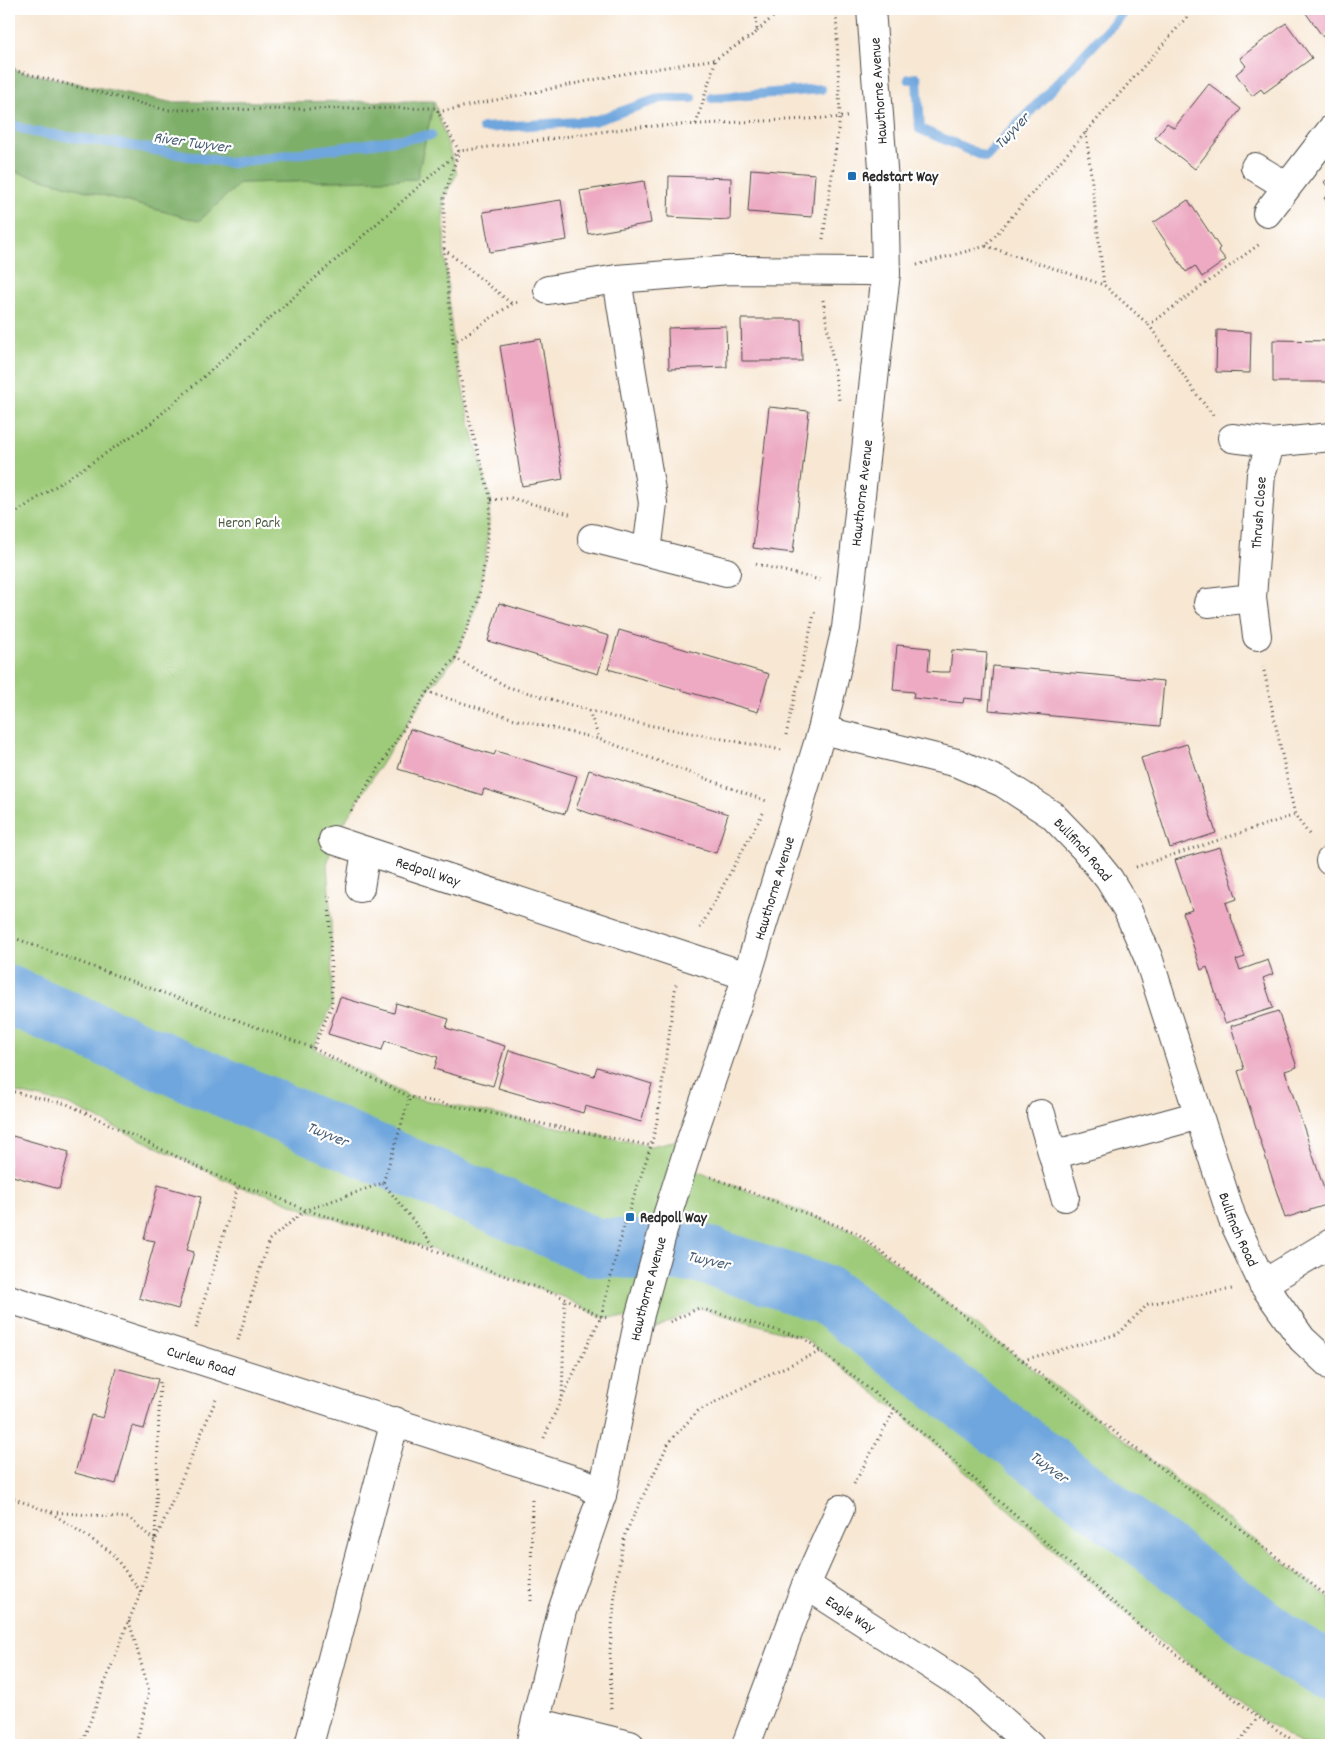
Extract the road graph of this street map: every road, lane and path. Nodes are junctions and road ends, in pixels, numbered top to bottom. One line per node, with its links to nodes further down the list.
1 (758, 9): 6 (path)
2 (782, 9): 6 (path)
3 (836, 9): 10 (path)
4 (871, 9): 21 (street, Hawthorne Avenue)
5 (1194, 9): 13 (path)
6 (757, 32): 7 (path)
7 (716, 59): 9 (path); 11 (path)
8 (9, 69): 9 (path)
9 (438, 112): 14 (path)
10 (840, 118): 11 (path); 20 (path)
11 (696, 124): 14 (path)
12 (1331, 130): 16 (street)
13 (1086, 132): 18 (path); 23 (path)
14 (458, 151): 19 (path); 33 (path)
15 (1255, 167): 16 (street)
16 (1286, 186): 17 (street)
17 (1267, 213): 25 (path)
18 (986, 246): 21 (path); 23 (path)
19 (444, 248): 26 (path); 26 (path)
20 (821, 270): 21 (street); 22 (street); 27 (path)
21 (886, 273): 48 (street, Hawthorne Avenue)
22 (617, 279): 24 (street); 35 (street)
23 (1104, 285): 25 (path)
24 (548, 290)
25 (1149, 325): 29 (path)
26 (453, 343): 31 (path)
27 (840, 403)
28 (1331, 437): 30 (street)
29 (1232, 438): 30 (street)
30 (1271, 443): 41 (street, Thrush Close)
31 (491, 500): 32 (path); 45 (path)
32 (574, 515)
33 (9, 517)
34 (592, 538): 35 (street)
35 (647, 552): 38 (street)
36 (755, 564): 39 (path)
37 (822, 571): 39 (path)
38 (726, 572)
39 (821, 580): 40 (path)
40 (819, 588)
41 (1252, 598): 42 (street); 44 (street, Thrush Close)
42 (1208, 603)
43 (816, 605): 50 (path)
44 (1257, 636): 54 (path)
45 (456, 658): 46 (path); 47 (path)
46 (427, 692): 49 (path); 55 (path)
47 (589, 710): 49 (path); 50 (path)
48 (822, 730): 58 (street, Bullfinch Road); 63 (street, Hawthorne Avenue)
49 (599, 739): 53 (path)
50 (782, 750): 51 (path)
51 (780, 759)
52 (771, 793): 53 (path)
53 (769, 802): 62 (path)
54 (1295, 815): 57 (path); 58 (path)
55 (333, 840): 56 (street, Redpoll Way)
56 (366, 851): 59 (street); 62 (street, Redpoll Way)
57 (1330, 861)
58 (1109, 879): 68 (street, Bullfinch Road)
59 (360, 888)
60 (329, 892): 64 (path)
61 (9, 936): 64 (path)
62 (686, 954): 63 (street, Redpoll Way); 70 (path)
63 (747, 976): 69 (street, Hawthorne Avenue)
64 (313, 1048): 66 (path)
65 (9, 1091): 74 (path)
66 (410, 1097): 70 (path); 73 (path)
67 (1041, 1114): 71 (street)
68 (1199, 1115): 71 (street); 79 (street, Bullfinch Road)
69 (692, 1137): 70 (path); 72 (street, Hawthorne Avenue)
70 (651, 1146): 82 (path)
71 (1053, 1156): 75 (street)
72 (682, 1166): 83 (street, Hawthorne Avenue); 87 (path)
73 (383, 1183): 76 (path); 78 (path)
74 (238, 1186): 76 (path); 86 (path)
75 (1065, 1197)
76 (306, 1210): 78 (path); 89 (path)
77 (1331, 1243): 79 (street, Bullfinch Road)
78 (437, 1250): 80 (path)
79 (1263, 1284): 87 (path); 88 (street, Bullfinch Road)
80 (565, 1298): 82 (path); 90 (path)
81 (9, 1299): 84 (street, Curlew Road)
82 (600, 1317): 83 (path); 90 (path)
83 (640, 1318): 85 (path); 94 (street, Hawthorne Avenue)
84 (161, 1348): 86 (street, Curlew Road); 98 (path)
85 (821, 1351): 91 (path); 107 (path)
86 (188, 1357): 89 (street, Curlew Road)
87 (1023, 1360): 101 (path)
88 (1331, 1366)
89 (229, 1370): 92 (street, Curlew Road); 98 (path)
90 (562, 1397): 93 (path)
91 (895, 1409): 96 (path); 104 (path)
92 (395, 1421): 93 (street, Curlew Road); 110 (street)
93 (532, 1466): 94 (street, Curlew Road); 102 (path)
94 (602, 1495): 105 (street, Hawthorne Avenue)
95 (9, 1497): 97 (path)
96 (840, 1509): 99 (street)
97 (50, 1512): 98 (path); 100 (path)
98 (155, 1541): 100 (path)
99 (806, 1585): 112 (street, Eagle Way); 113 (street, Eagle Way)
100 (141, 1592): 103 (path)
101 (1331, 1599)
102 (531, 1602)
103 (129, 1620): 108 (path); 109 (path)
104 (1258, 1717): 114 (path); 115 (path)
105 (533, 1734): 107 (street)
106 (498, 1736): 111 (path)
107 (621, 1742)
108 (81, 1745)
109 (135, 1745)
110 (309, 1745)
111 (496, 1745)
112 (746, 1745)
113 (1030, 1745)
114 (1237, 1745)
115 (1300, 1745)

